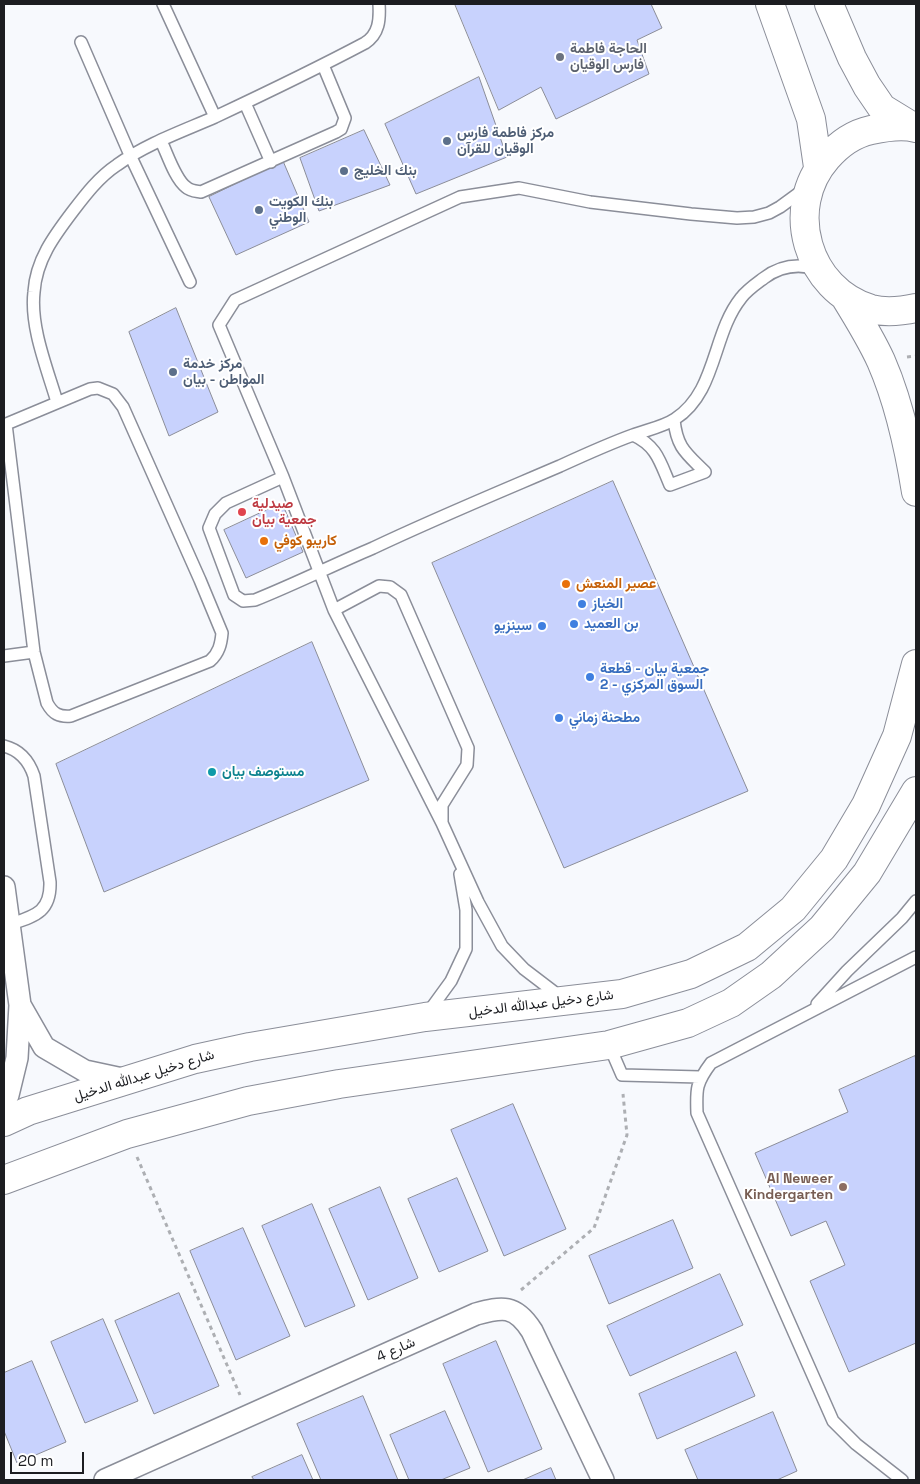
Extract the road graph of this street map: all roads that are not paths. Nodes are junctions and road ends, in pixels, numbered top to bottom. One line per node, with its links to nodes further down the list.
1 (163, 4): 8 (lane)
2 (379, 4): 6 (lane)
3 (770, 4): 13 (street)
4 (829, 4): 9 (street)
5 (81, 42): 11 (lane)
6 (323, 65): 7 (lane); 12 (lane)
7 (245, 103): 8 (lane); 12 (lane)
8 (215, 117): 10 (lane)
9 (915, 128): 13 (street)
10 (161, 141): 11 (lane); 12 (lane)
11 (130, 155): 15 (lane); 18 (lane)
12 (271, 162)
13 (814, 176): 14 (street); 22 (lane)
14 (818, 269): 16 (street); 19 (lane)
15 (190, 282)
16 (845, 297): 17 (street); 23 (street)
17 (916, 308)
18 (57, 402): 20 (lane); 26 (lane)
19 (674, 420): 21 (lane); 21 (lane)
20 (5, 424): 26 (lane)
21 (633, 435): 24 (lane)
22 (283, 477): 24 (lane); 24 (lane)
23 (916, 492)
24 (319, 573): 25 (lane)
25 (334, 610): 31 (lane); 31 (lane)
26 (34, 652): 27 (lane)
27 (4, 656)
28 (916, 664): 37 (street, شارع دخيل عبدالله الدخيل)
29 (4, 746): 35 (lane)
30 (916, 791): 41 (street)
31 (442, 823): 32 (lane)
32 (458, 860): 37 (lane); 40 (lane)
33 (4, 887): 35 (street)
34 (916, 901): 39 (lane)
35 (8, 924): 38 (street)
36 (916, 957): 39 (lane)
37 (567, 1002): 40 (street, شارع دخيل عبدالله الدخيل)
38 (20, 1005): 43 (street); 44 (street)
39 (813, 1010): 42 (lane)
40 (425, 1017): 43 (street, شارع دخيل عبدالله الدخيل)
41 (609, 1045): 42 (lane); 46 (street)
42 (700, 1077): 49 (lane)
43 (127, 1080): 45 (street, شارع دخيل عبدالله الدخيل)
44 (4, 1103)
45 (4, 1122)
46 (4, 1180)
47 (105, 1480): 48 (street, شارع 4)
48 (603, 1480)
49 (902, 1480)

